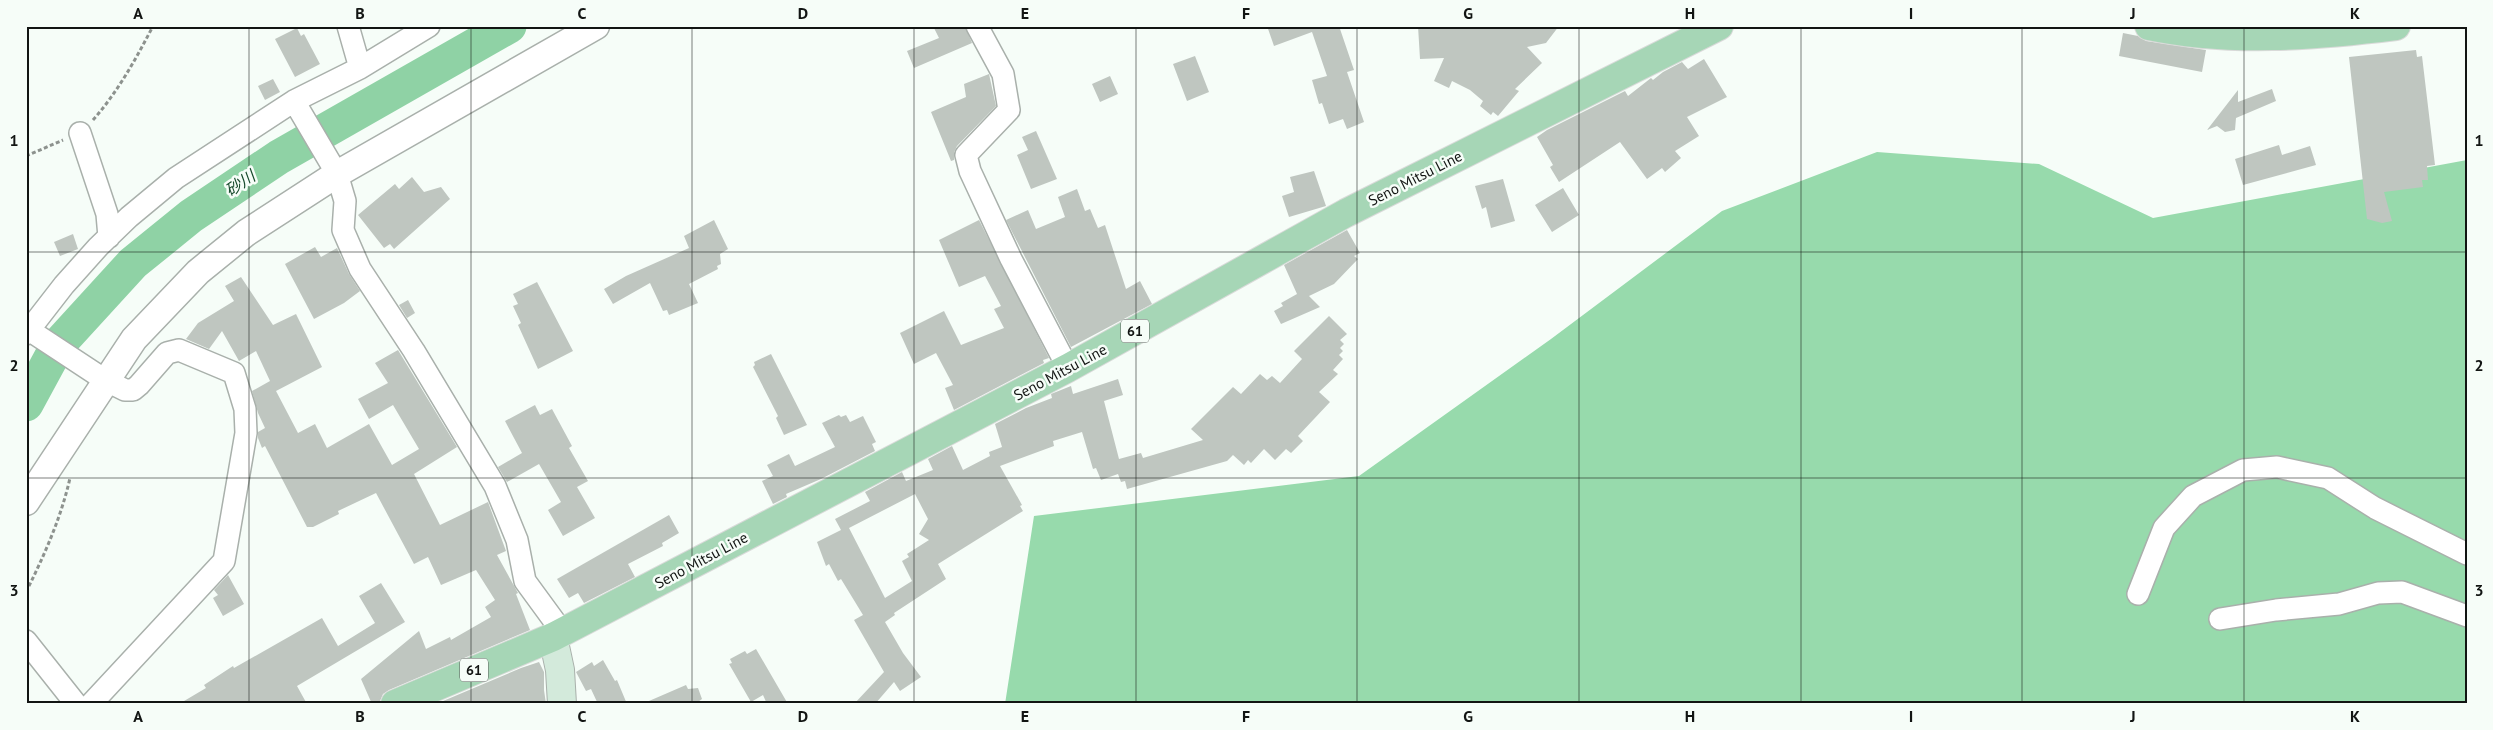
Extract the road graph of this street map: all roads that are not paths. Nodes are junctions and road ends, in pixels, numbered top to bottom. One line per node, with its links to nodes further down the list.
1 (348, 26): 8 (street)
2 (429, 26): 8 (street)
3 (596, 26): 11 (street)
4 (977, 26): 14 (street)
5 (1719, 26): 14 (main road, Seno Mitsu Line / 61)
6 (2149, 26): 7 (main road)
7 (2396, 26)
8 (360, 68): 9 (street)
9 (297, 105): 11 (street); 12 (street)
10 (80, 133): 12 (street)
11 (333, 168): 15 (street); 21 (street)
12 (109, 237): 13 (street)
13 (29, 332): 15 (street)
14 (1068, 368): 21 (main road, Seno Mitsu Line / 61)
15 (98, 375): 16 (street); 24 (street)
16 (26, 502)
17 (2467, 554): 18 (street)
18 (2138, 594)
19 (2467, 616): 20 (street)
20 (2220, 619)
21 (553, 637): 25 (main road, Seno Mitsu Line / 61); 26 (main road)
22 (26, 640): 23 (street)
23 (76, 704)
24 (90, 704)
25 (395, 704)
26 (562, 704)

